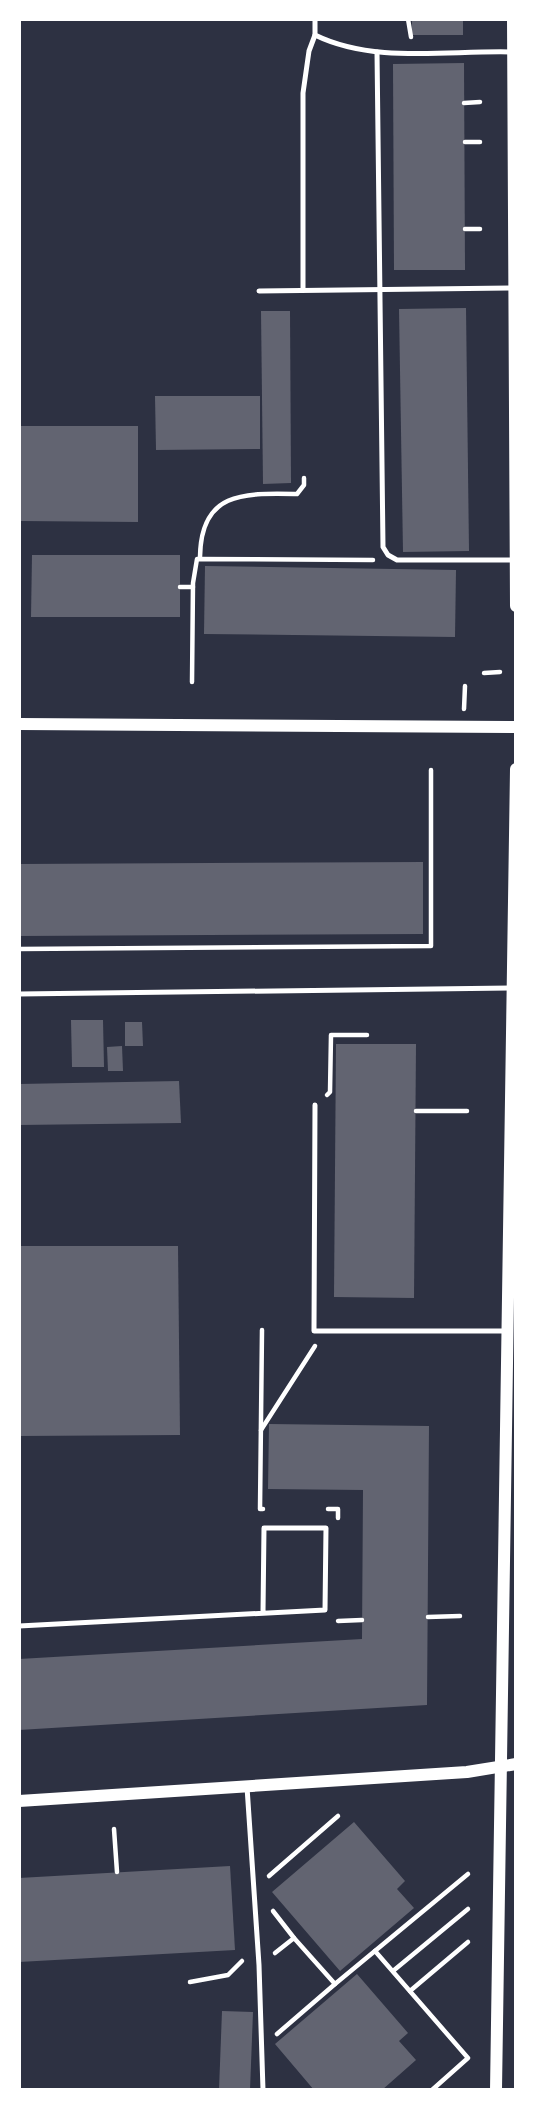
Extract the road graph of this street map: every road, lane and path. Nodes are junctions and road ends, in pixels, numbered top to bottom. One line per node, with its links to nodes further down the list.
1 (315, 19): 3 (lane)
2 (513, 19): 5 (street)
3 (315, 35): 4 (lane); 16 (lane)
4 (377, 52): 5 (lane); 15 (lane)
5 (513, 52): 6 (street)
6 (514, 87): 13 (street)
7 (480, 102): 8 (path)
8 (464, 103)
9 (465, 142): 10 (path)
10 (480, 142)
11 (465, 229): 12 (path)
12 (480, 229)
13 (515, 232): 14 (street)
14 (514, 288): 15 (lane); 19 (street)
15 (379, 289): 16 (lane); 21 (lane)
16 (303, 290): 17 (lane)
17 (258, 291)
18 (304, 478): 20 (path)
19 (515, 524): 22 (street)
20 (200, 558): 21 (path); 24 (path)
21 (397, 560): 22 (lane)
22 (516, 561): 25 (street)
23 (180, 587): 24 (path)
24 (193, 587): 28 (path)
25 (516, 606)
26 (484, 673): 27 (path)
27 (500, 673)
28 (192, 682)
29 (465, 686): 30 (path)
30 (464, 709)
31 (19, 724): 32 (street)
32 (516, 727)
33 (516, 769): 36 (street)
34 (431, 770): 35 (path)
35 (19, 949)
36 (513, 988): 37 (lane); 42 (street)
37 (19, 995)
38 (367, 1035): 39 (path)
39 (315, 1105): 44 (lane)
40 (416, 1111): 41 (path)
41 (467, 1111)
42 (512, 1252): 45 (street)
43 (262, 1330): 46 (path)
44 (325, 1331): 45 (lane); 46 (path)
45 (507, 1331): 55 (street)
46 (261, 1431): 47 (path)
47 (260, 1509)
48 (263, 1612): 48 (lane); 53 (lane)
49 (460, 1616): 50 (path)
50 (428, 1617)
51 (362, 1620): 52 (path)
52 (337, 1621)
53 (19, 1626)
54 (516, 1764): 55 (street)
55 (501, 1767): 56 (street); 77 (street)
56 (247, 1787): 57 (street); 66 (lane)
57 (19, 1801)
58 (338, 1816): 62 (path)
59 (114, 1829): 60 (path)
60 (117, 1872)
61 (468, 1874): 68 (path)
62 (264, 1880)
63 (268, 1905): 65 (path)
64 (468, 1909): 70 (path)
65 (294, 1938): 69 (path); 72 (path)
66 (257, 1941): 69 (lane); 71 (path)
67 (468, 1942): 73 (path)
68 (375, 1951): 70 (path); 72 (path)
69 (259, 1965): 75 (lane)
70 (393, 1971): 73 (path)
71 (190, 1982)
72 (335, 1984): 74 (path)
73 (410, 1991): 76 (path)
74 (271, 2039)
75 (263, 2090)
76 (432, 2090)
77 (496, 2090)

